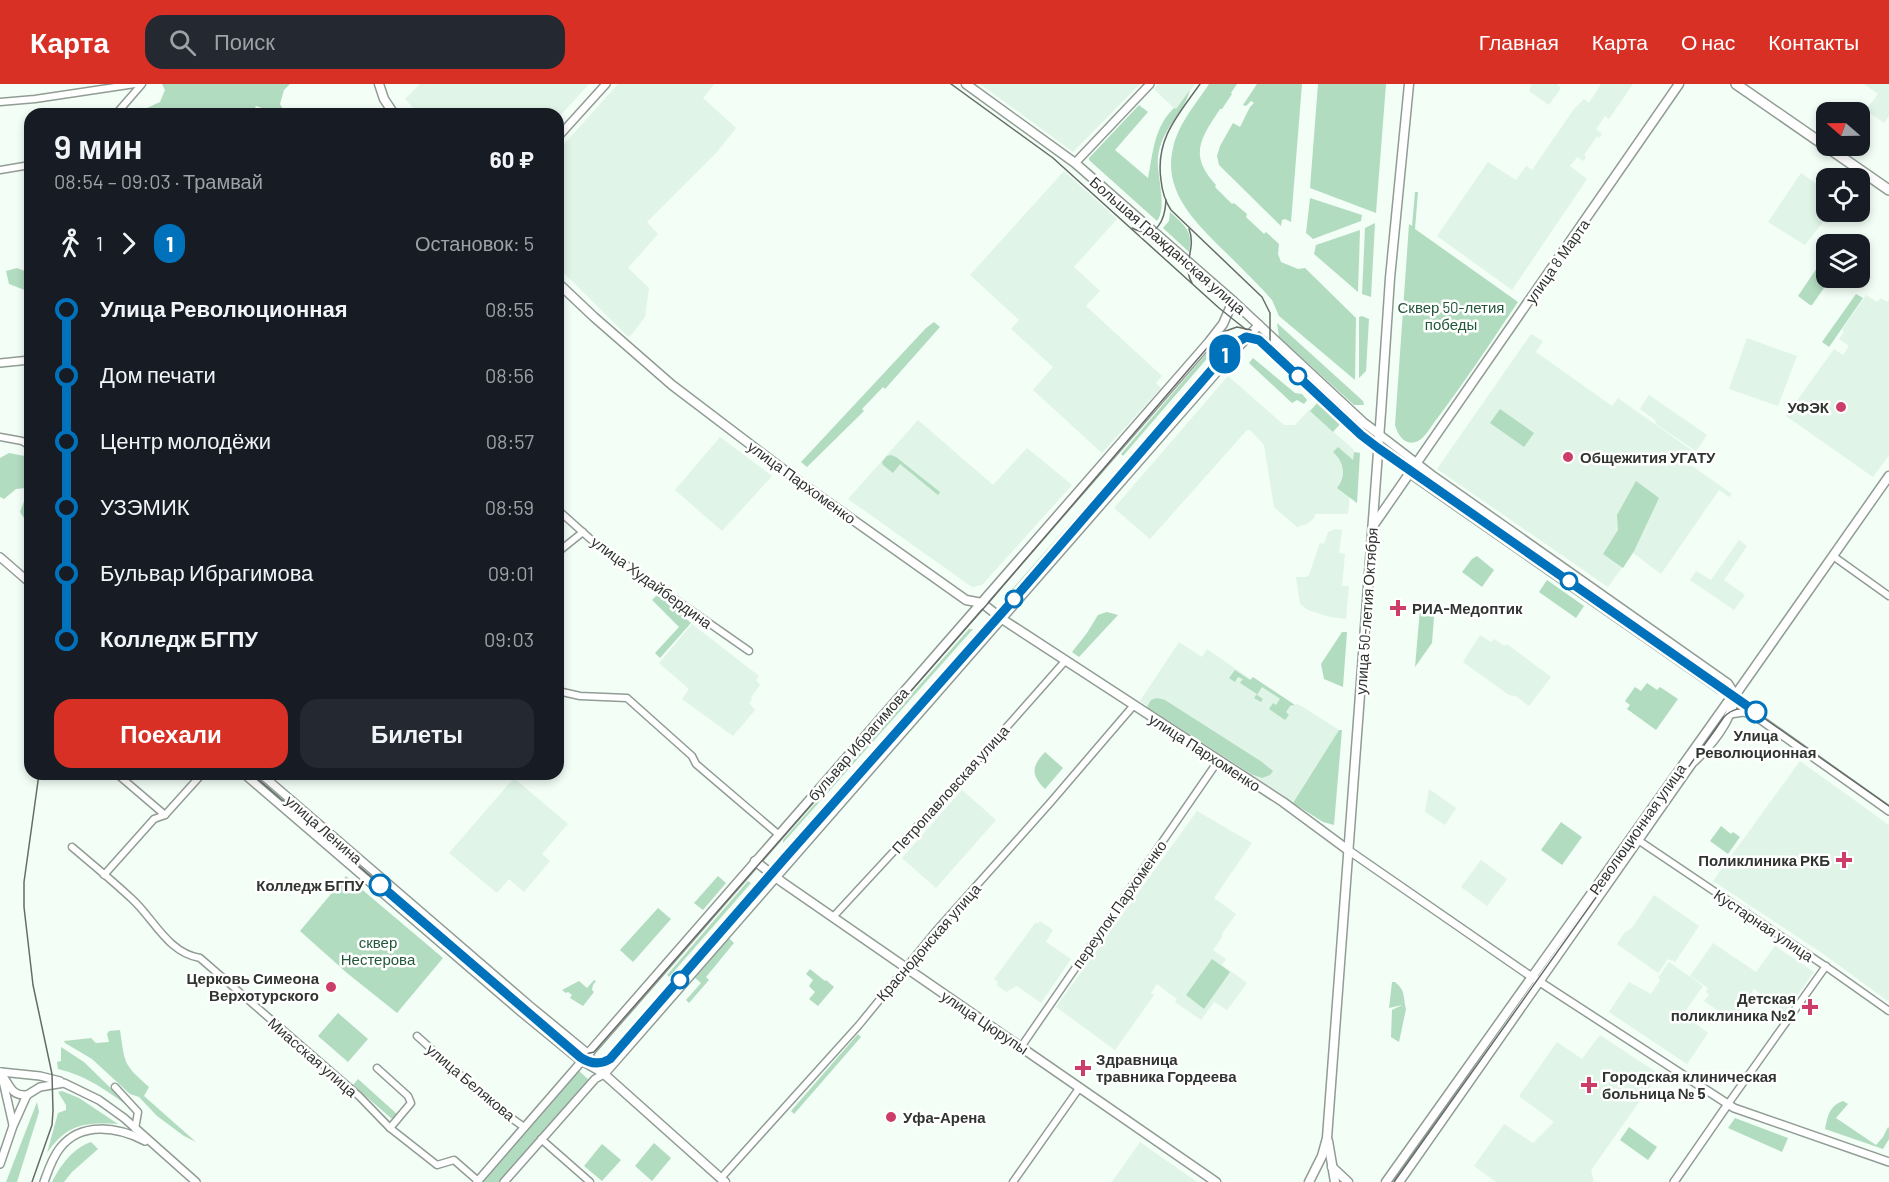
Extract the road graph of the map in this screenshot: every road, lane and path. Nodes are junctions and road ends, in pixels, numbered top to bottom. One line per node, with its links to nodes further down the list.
1 (135, 84): 10 (street)
2 (142, 84): 11 (street)
3 (379, 84): 12 (main road)
4 (606, 84): 13 (street)
5 (966, 84): 14 (main road, Большая Гражданская улица)
6 (1150, 84): 14 (street)
7 (1409, 84): 23 (main road, улица 50-летия Октября)
8 (1679, 84): 26 (main road, улица 8 Марта)
9 (1736, 84): 17 (main road)
10 (0, 102)
11 (121, 108)
12 (390, 108)
13 (564, 130)
14 (1075, 163): 19 (main road, Большая Гражданская улица)
15 (24, 166): 16 (street)
16 (0, 170)
17 (1889, 190)
18 (564, 289): 37 (main road, улица Пархоменко)
19 (1233, 302): 20 (main road, Большая Гражданская улица); 37 (main road, бульвар Ибрагимова)
20 (1259, 325): 23 (main road, Большая Гражданская улица); 38 (main road, бульвар Ибрагимова)
21 (24, 361): 22 (street)
22 (0, 363)
23 (1379, 434): 26 (street, Большая Гражданская улица); 30 (main road, улица 50-летия Октября)
24 (0, 437): 25 (street)
25 (24, 442)
26 (1417, 463): 27 (main road, улица 8 Марта); 42 (street, Большая Гражданская улица)
27 (1410, 474): 30 (main road, улица 8 Марта); 42 (street)
28 (1889, 476): 33 (main road, Революционная улица)
29 (564, 515): 31 (street, улица Худайбердина)
30 (1372, 526): 56 (main road, улица 50-летия Октября)
31 (583, 532): 32 (street); 39 (street, улица Худайбердина)
32 (564, 547)
33 (1833, 556): 36 (street); 42 (main road, Революционная улица)
34 (0, 557): 35 (street)
35 (24, 578)
36 (1889, 596)
37 (982, 603): 38 (main road, улица Пархоменко); 53 (main road, бульвар Ибрагимова)
38 (1002, 619): 40 (main road, улица Пархоменко); 59 (main road, бульвар Ибрагимова)
39 (749, 651)
40 (1066, 660): 43 (main road, улица Пархоменко); 62 (street, Петропавловская улица)
41 (564, 692): 53 (street)
42 (1736, 695): 44 (main road); 45 (street, Большая Гражданская улица); 69 (main road, Революционная улица)
43 (1134, 705): 46 (main road, улица Пархоменко); 67 (street, Краснодонская улица)
44 (1730, 714): 45 (street); 54 (main road)
45 (1753, 714): 51 (street)
46 (1218, 761): 56 (main road, улица Пархоменко); 74 (street, переулок Пархоменко)
47 (124, 780): 52 (street)
48 (197, 780): 52 (street)
49 (251, 780): 61 (street, улица Ленина)
50 (268, 780): 60 (street, улица Ленина)
51 (1889, 811)
52 (165, 815): 58 (street)
53 (778, 834): 57 (main road, бульвар Ибрагимова)
54 (1638, 840): 66 (street, Кустарная улица); 69 (main road)
55 (72, 847): 58 (street, Миасская улица)
56 (1348, 850): 69 (street, улица Пархоменко); 89 (main road, улица 50-летия Октября)
57 (755, 861): 59 (main road, улица Цюрупы); 75 (main road, бульвар Ибрагимова)
58 (104, 875): 88 (street, Миасская улица)
59 (774, 877): 62 (main road, улица Цюрупы); 79 (main road, бульвар Ибрагимова)
60 (407, 901): 61 (street); 63 (street, улица Ленина)
61 (401, 909): 64 (street, улица Ленина)
62 (833, 917): 67 (main road, улица Цюрупы)
63 (458, 944): 64 (street); 65 (street, улица Ленина)
64 (452, 952): 68 (street, улица Ленина)
65 (482, 965): 68 (street); 70 (street, улица Ленина)
66 (1826, 966): 71 (street, Кустарная улица); 84 (street)
67 (906, 968): 74 (main road, улица Цюрупы); 95 (street, Краснодонская улица)
68 (475, 973): 72 (street, улица Ленина)
69 (1535, 979): 84 (street, улица Пархоменко); 106 (main road, Революционная улица); 107 (main road)
70 (529, 1005): 72 (street); 75 (street, улица Ленина)
71 (1889, 1011)
72 (522, 1013): 76 (street, улица Ленина)
73 (417, 1036): 86 (street, улица Белякова)
74 (1021, 1047): 82 (main road, улица Цюрупы)
75 (588, 1054): 76 (main road, бульвар Ибрагимова); 79 (street, улица Ленина)
76 (581, 1062): 79 (street, улица Ленина); 86 (street, бульвар Ибрагимова)
77 (377, 1068): 88 (street)
78 (0, 1071): 80 (street); 83 (street); 85 (street)
79 (604, 1074): 90 (street, бульвар Ибрагимова); 95 (main road, улица Ленина)
80 (64, 1083): 83 (street); 87 (street)
81 (115, 1087): 87 (street)
82 (1080, 1087): 101 (street); 102 (main road, улица Цюрупы)
83 (27, 1095): 85 (street)
84 (1728, 1104): 92 (street, улица Пархоменко); 108 (street)
85 (13, 1126): 93 (street)
86 (524, 1127): 96 (street, бульвар Ибрагимова)
87 (135, 1128): 91 (street)
88 (390, 1128): 96 (street, Миасская улица)
89 (1327, 1138): 94 (main road, улица 50-летия Октября); 103 (main road, улица 50-летия Октября)
90 (541, 1139): 99 (street, бульвар Ибрагимова); 100 (street)
91 (153, 1144): 97 (street); 98 (street)
92 (1889, 1162)
93 (0, 1164)
94 (1332, 1167): 104 (main road, улица 50-летия Октября); 105 (main road)
95 (723, 1180)
96 (478, 1181)
97 (44, 1182)
98 (196, 1182)
99 (504, 1182)
100 (590, 1182)
101 (1013, 1182)
102 (1216, 1182)
103 (1309, 1182)
104 (1335, 1182)
105 (1348, 1182)
106 (1386, 1182)
107 (1399, 1182)
108 (1674, 1182)

